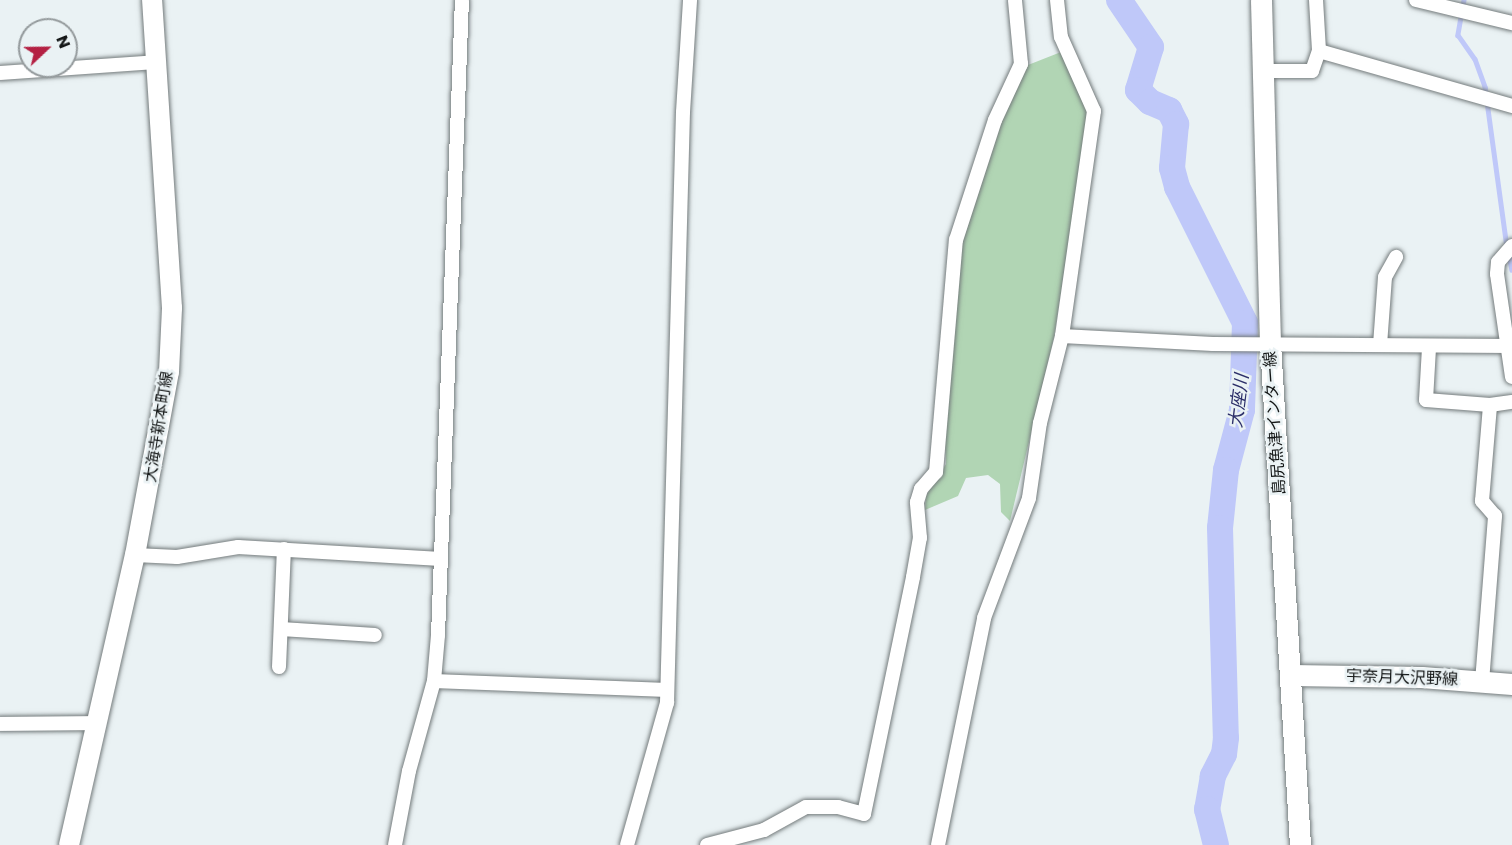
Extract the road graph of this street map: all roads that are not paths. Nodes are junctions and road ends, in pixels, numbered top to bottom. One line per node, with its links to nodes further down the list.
1 (152, 0): 11 (main road, 大海寺新本町線)
2 (462, 0): 27 (street)
3 (690, 0): 35 (street)
4 (1015, 0): 41 (street)
5 (1058, 0): 17 (street)
6 (1261, 0): 12 (main road, 島尻魚津インター線)
7 (1316, 0): 10 (street)
8 (1416, 0): 9 (street)
9 (1512, 23)
10 (1319, 51): 12 (street); 14 (street)
11 (156, 62): 13 (street); 26 (main road, 大海寺新本町線)
12 (1261, 71): 18 (main road, 島尻魚津インター線)
13 (0, 73)
14 (1512, 106)
15 (1512, 246): 20 (street)
16 (1396, 257): 19 (street)
17 (1062, 336): 18 (street); 42 (street)
18 (1270, 343): 19 (street); 31 (main road, 島尻魚津インター線)
19 (1380, 345): 21 (street)
20 (1510, 346): 21 (street); 22 (street)
21 (1429, 348): 24 (street)
22 (1512, 377)
23 (1512, 402): 24 (street)
24 (1490, 405): 33 (street)
25 (284, 549): 26 (street); 27 (street); 28 (street)
26 (135, 555): 36 (main road, 大海寺新本町線)
27 (441, 559): 32 (street)
28 (281, 629): 29 (street); 30 (street)
29 (375, 635)
30 (279, 668)
31 (1291, 675): 33 (main road, 宇奈月大沢野線); 43 (main road, 島尻魚津インター線)
32 (434, 681): 35 (street); 39 (street)
33 (1482, 682): 34 (main road, 宇奈月大沢野線)
34 (1512, 684)
35 (667, 690): 40 (street)
36 (97, 723): 37 (street); 38 (main road, 大海寺新本町線)
37 (0, 724)
38 (69, 845)
39 (395, 845)
40 (627, 845)
41 (707, 845)
42 (938, 845)
43 (1300, 845)

